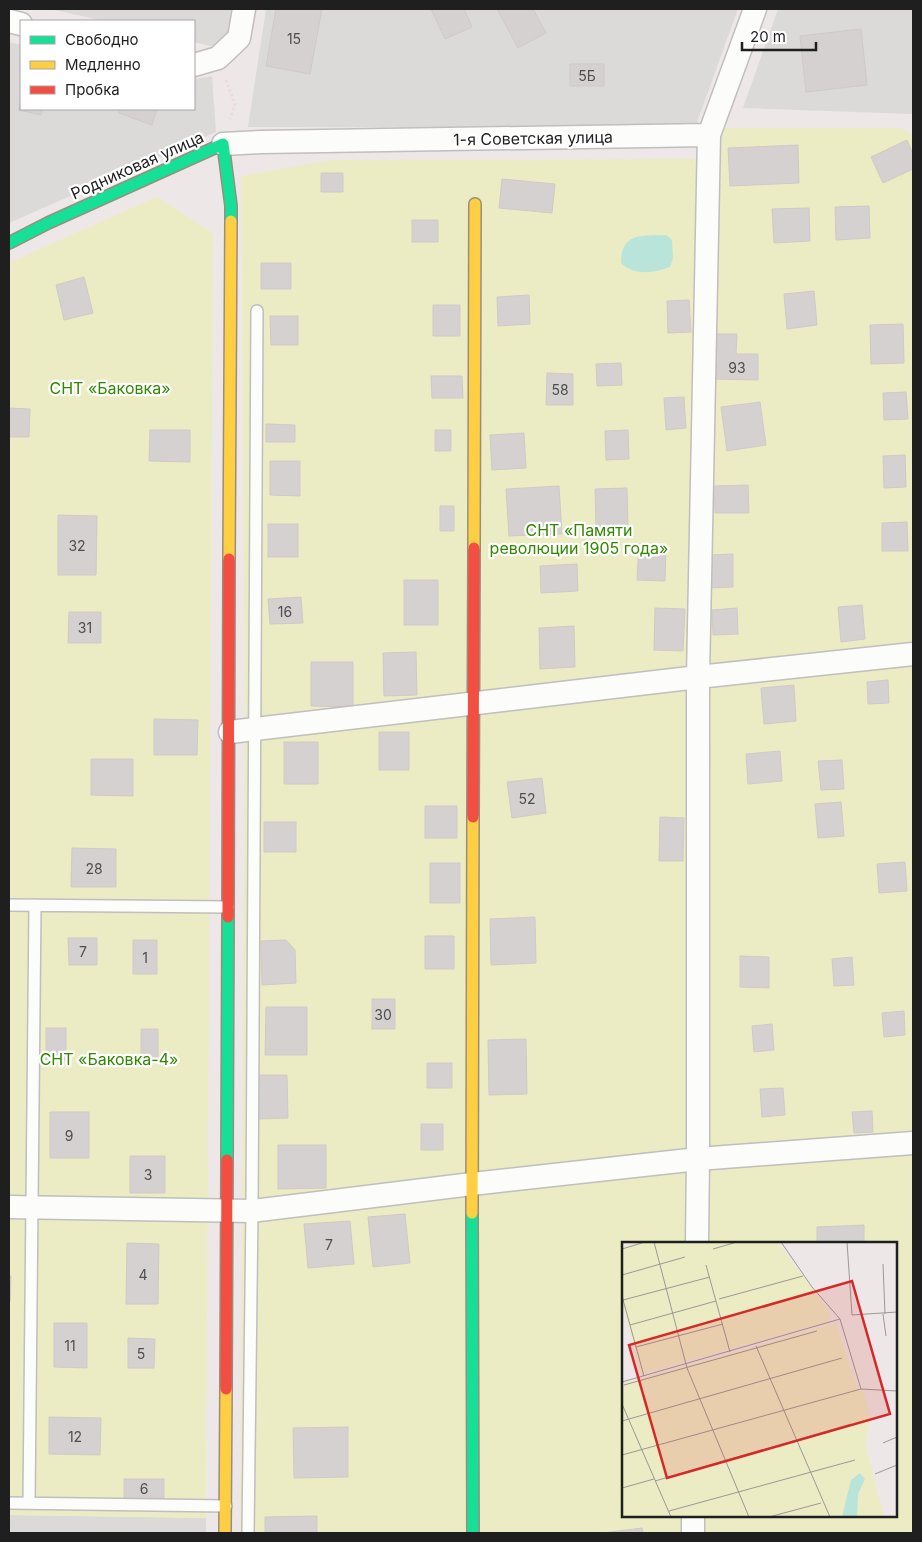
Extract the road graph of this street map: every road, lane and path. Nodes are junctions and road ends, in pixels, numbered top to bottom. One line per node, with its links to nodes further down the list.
1 (244, 9): 3 (street)
2 (755, 9): 5 (street)
3 (218, 58): 4 (street); 6 (path)
4 (195, 65)
5 (709, 135): 6 (street, 1-я Советская улица); 11 (street)
6 (222, 144): 8 (street, Родниковая улица); 14 (street, Родниковая улица)
7 (475, 204): 12 (street)
8 (9, 244)
9 (257, 311): 13 (lane)
10 (913, 654): 11 (street)
11 (698, 677): 12 (street); 19 (street)
12 (474, 704): 13 (street); 20 (street)
13 (255, 729): 14 (street); 24 (lane)
14 (230, 732): 17 (street, Родниковая улица)
15 (9, 905): 16 (lane)
16 (35, 905): 17 (lane); 22 (lane)
17 (228, 907): 23 (street, Родниковая улица)
18 (913, 1143): 19 (street)
19 (698, 1159): 20 (street); 25 (street)
20 (472, 1184): 24 (street); 32 (street)
21 (9, 1207): 22 (street)
22 (32, 1208): 23 (street); 27 (lane)
23 (227, 1211): 24 (street); 28 (street, Родниковая улица)
24 (252, 1212): 31 (lane)
25 (697, 1242)
26 (9, 1503): 27 (lane)
27 (29, 1503): 28 (lane)
28 (226, 1506): 30 (street, Родниковая улица)
29 (693, 1517): 33 (street)
30 (225, 1533)
31 (248, 1533)
32 (473, 1533)
33 (693, 1533)

